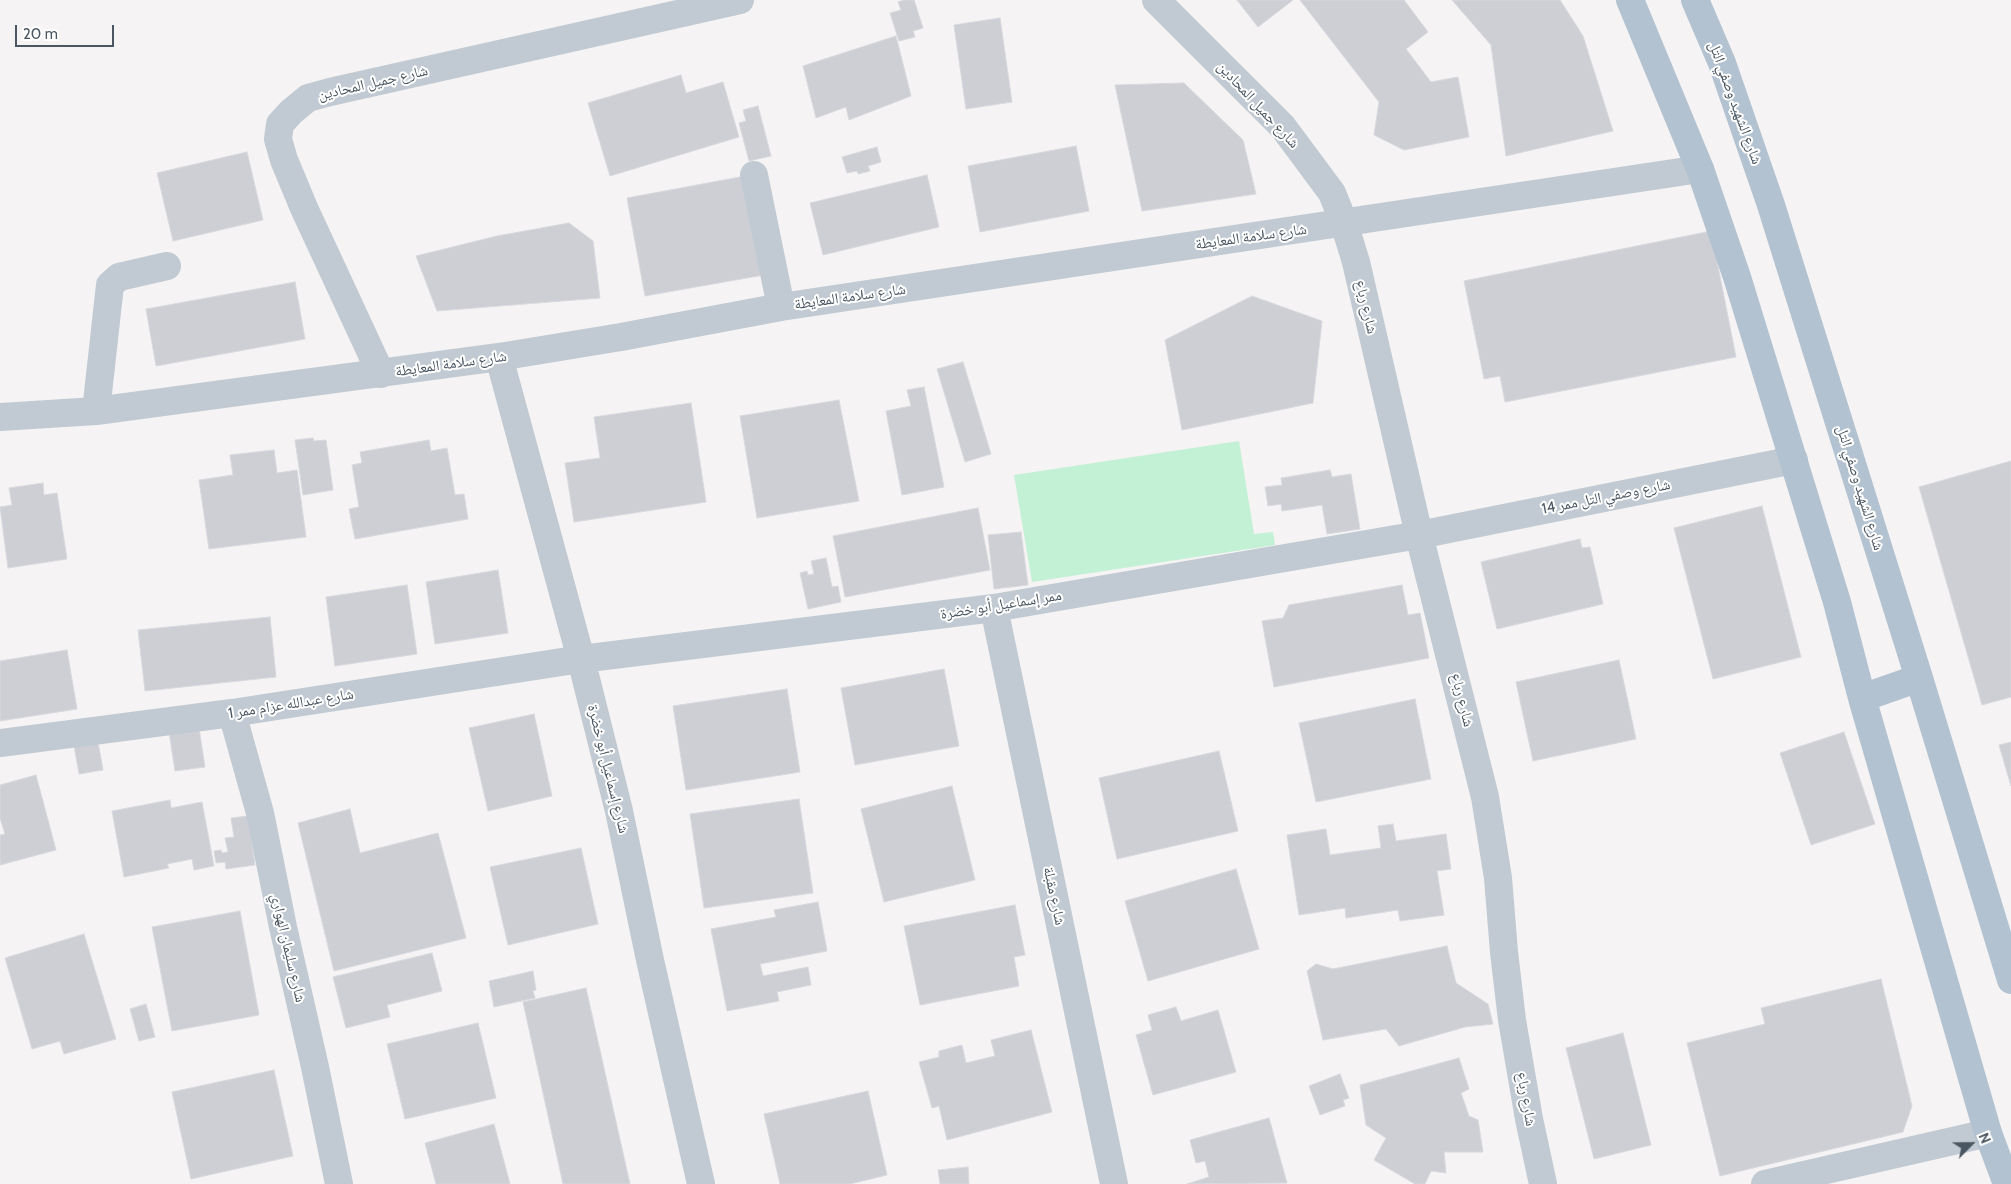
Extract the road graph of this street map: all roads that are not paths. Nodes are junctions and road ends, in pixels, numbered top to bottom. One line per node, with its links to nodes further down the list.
1 (740, 0): 11 (street, شارع جميل المحادين)
2 (1156, 0): 7 (street, شارع جميل المحادين)
3 (1630, 0): 5 (main road)
4 (1695, 0): 18 (main road, شارع الشهيد وصفي التل)
5 (1700, 169): 7 (street, شارع سلامة المعايطة); 14 (main road)
6 (754, 175): 9 (street)
7 (1344, 223): 9 (street, شارع سلامة المعايطة); 15 (street, شارع رباع)
8 (167, 266): 12 (street)
9 (781, 307): 10 (street, شارع سلامة المعايطة)
10 (499, 357): 11 (street, شارع سلامة المعايطة); 17 (street, شارع إسماعيل أبو خضرة)
11 (381, 374): 12 (street, شارع سلامة المعايطة)
12 (96, 410): 13 (street, شارع سلامة المعايطة)
13 (0, 418)
14 (1794, 460): 15 (street, شارع وصفي التل ممر 14); 19 (main road)
15 (1419, 534): 16 (street, ممر إسماعيل أبو خضرة); 27 (street, شارع رباع)
16 (994, 608): 17 (street, ممر إسماعيل أبو خضرة); 26 (street, شارع مقبلة)
17 (582, 659): 20 (street, شارع عبدالله عزام ممر 1); 25 (street, شارع إسماعيل أبو خضرة)
18 (1920, 678): 19 (main road); 22 (main road, شارع الشهيد وصفي التل)
19 (1862, 698): 23 (main road)
20 (232, 713): 21 (street, شارع عبدالله عزام ممر 1); 24 (street, شارع سليمان الهواري)
21 (0, 743)
22 (2011, 980)
23 (1988, 1134): 28 (street); 29 (main road)
24 (339, 1184)
25 (700, 1184)
26 (1114, 1184)
27 (1543, 1184)
28 (1765, 1184)
29 (2007, 1184)

